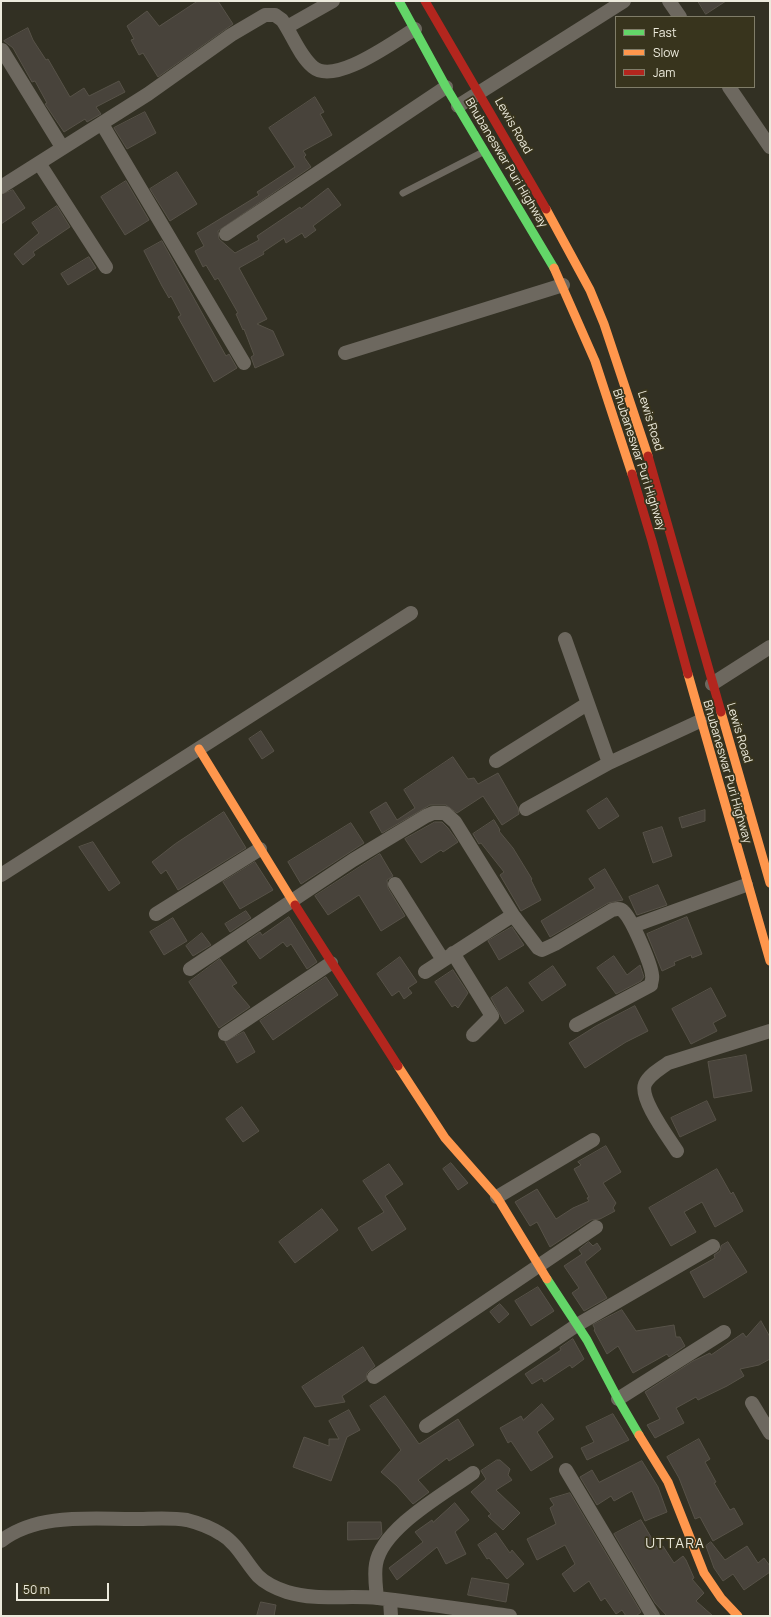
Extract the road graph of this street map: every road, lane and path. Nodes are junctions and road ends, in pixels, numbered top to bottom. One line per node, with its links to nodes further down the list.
1 (333, 1): 7 (street)
2 (399, 1): 8 (main road, Bhubaneswar Puri Highway)
3 (425, 1): 12 (main road, Lewis Road)
4 (624, 1): 12 (street)
5 (669, 1): 6 (street)
6 (679, 16)
7 (286, 26): 8 (street); 14 (street)
8 (415, 29): 10 (main road, Bhubaneswar Puri Highway)
9 (2, 50): 15 (street)
10 (446, 87): 13 (main road, Bhubaneswar Puri Highway); 21 (street)
11 (730, 88): 16 (street)
12 (480, 92): 13 (street); 29 (main road, Lewis Road)
13 (458, 106): 17 (main road, Bhubaneswar Puri Highway)
14 (102, 124): 15 (street); 25 (street)
15 (62, 147): 18 (street)
16 (770, 147)
17 (484, 151): 20 (lane); 23 (main road, Bhubaneswar Puri Highway)
18 (39, 163): 19 (street); 22 (street)
19 (1, 187)
20 (403, 194)
21 (226, 234)
22 (106, 267)
23 (563, 285): 24 (street); 31 (main road, Bhubaneswar Puri Highway)
24 (345, 353)
25 (244, 363)
26 (411, 613): 32 (street)
27 (565, 639): 30 (street)
28 (770, 647): 29 (street)
29 (712, 684): 38 (main road, Lewis Road)
30 (587, 704): 33 (street); 34 (street)
31 (700, 721): 34 (street); 40 (main road, Bhubaneswar Puri Highway)
32 (199, 749): 36 (main road); 37 (street)
33 (496, 761)
34 (610, 763): 35 (street)
35 (526, 809)
36 (260, 849): 41 (main road); 42 (street)
37 (1, 875)
38 (770, 883)
39 (394, 884): 45 (street)
40 (746, 885): 44 (street); 46 (main road, Bhubaneswar Puri Highway)
41 (293, 900): 43 (street); 47 (main road); 48 (street)
42 (156, 914)
43 (513, 915): 44 (street); 45 (street)
44 (633, 926): 50 (street)
45 (448, 956): 49 (street); 53 (street)
46 (770, 961)
47 (331, 963): 52 (street); 56 (main road)
48 (190, 969)
49 (426, 972)
50 (576, 1026)
51 (770, 1031): 55 (street)
52 (225, 1034)
53 (472, 1035)
54 (593, 1140): 56 (street)
55 (677, 1151)
56 (498, 1197): 59 (main road)
57 (596, 1228): 59 (street)
58 (713, 1246): 60 (street)
59 (538, 1266): 60 (main road); 62 (street)
60 (577, 1324): 63 (main road); 65 (street)
61 (724, 1332): 63 (street)
62 (374, 1377)
63 (618, 1399): 74 (main road)
64 (752, 1403): 66 (street)
65 (426, 1426)
66 (770, 1433)
67 (566, 1470): 73 (street)
68 (473, 1474): 70 (street)
69 (1, 1541): 70 (street)
70 (384, 1599): 71 (street); 72 (street)
71 (391, 1616)
72 (510, 1616)
73 (653, 1616)
74 (738, 1616)

